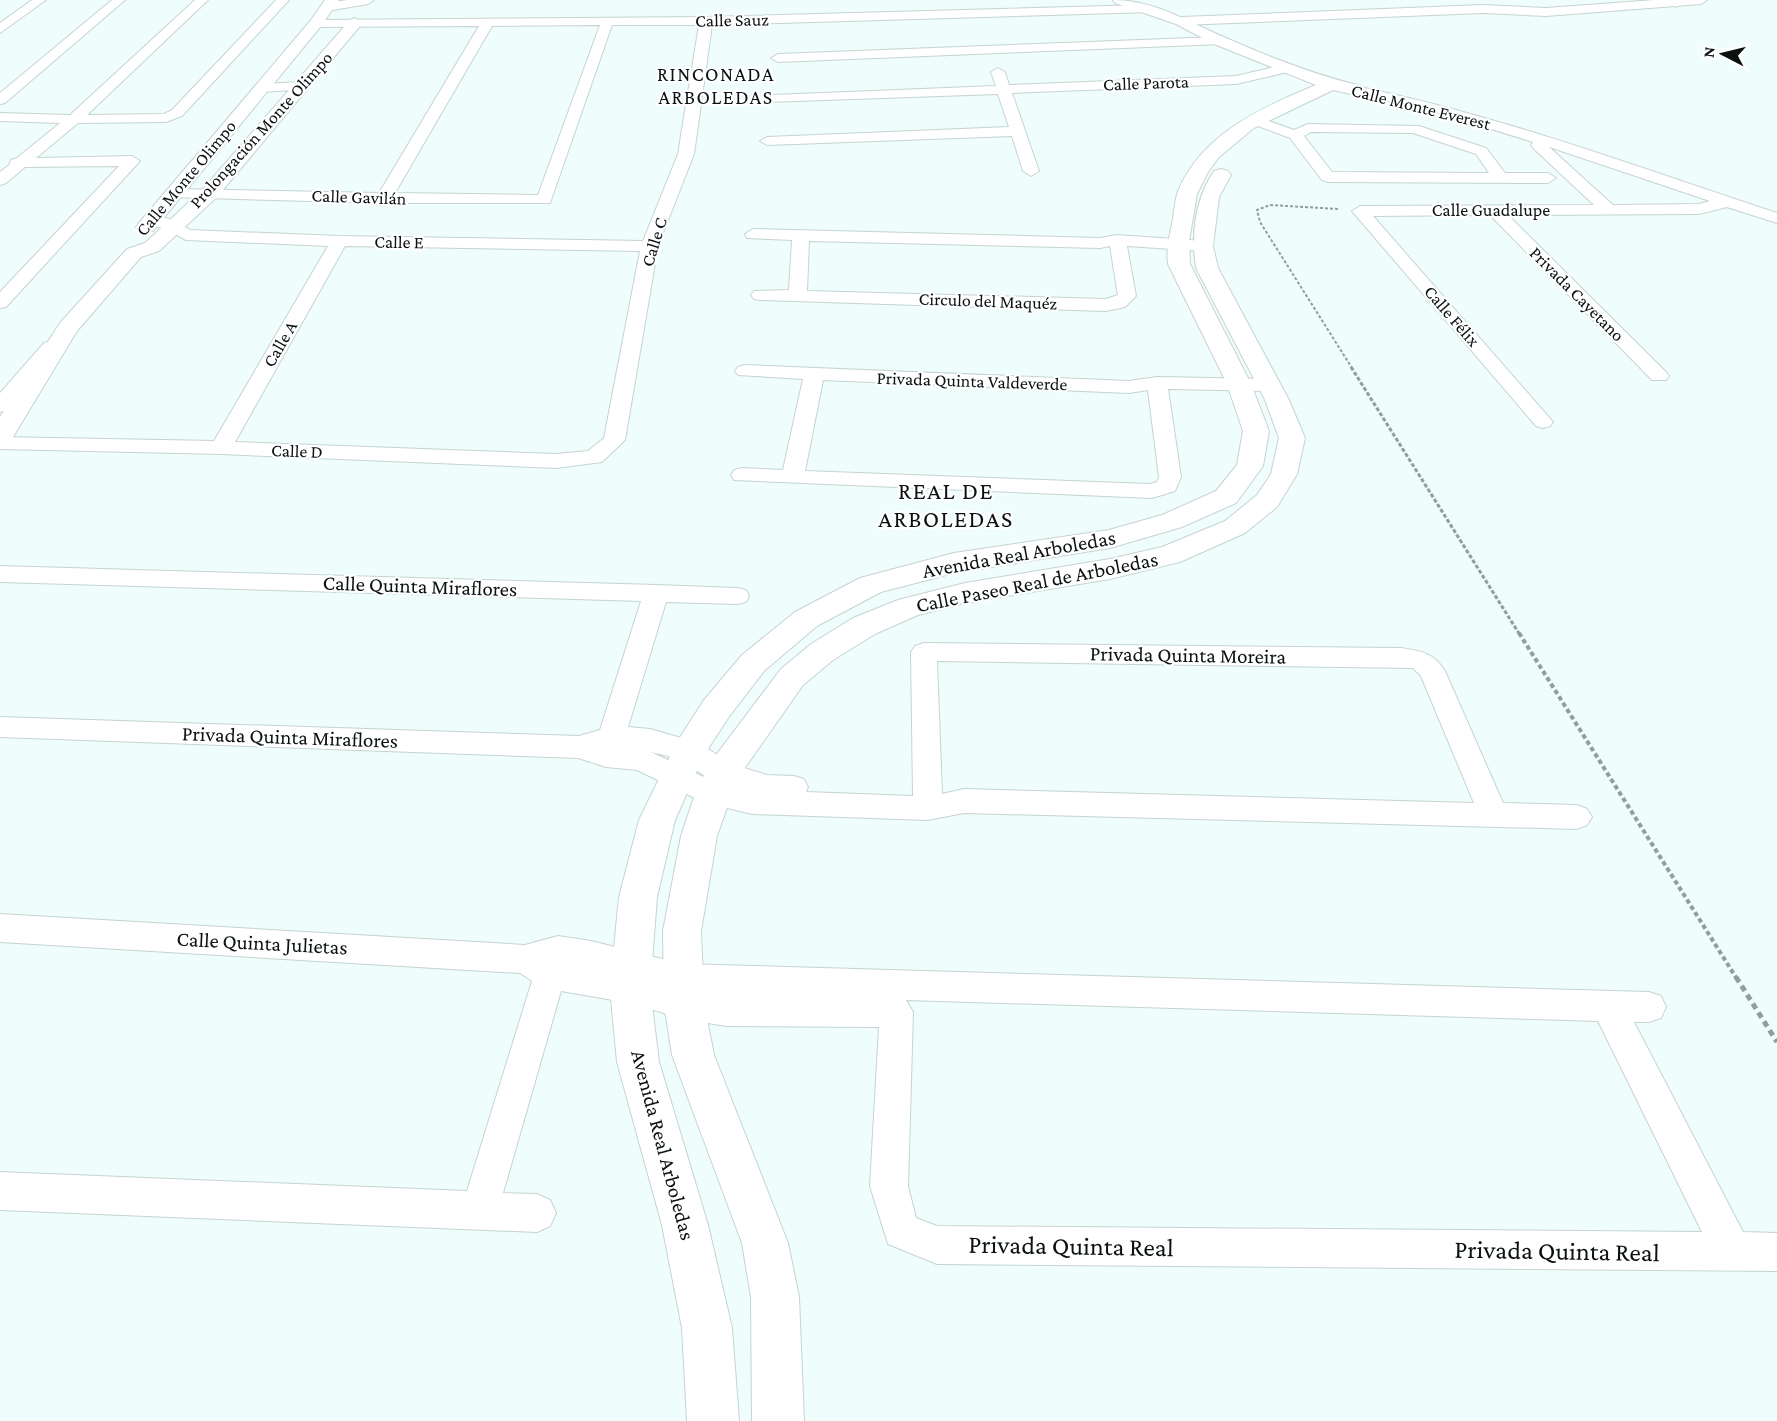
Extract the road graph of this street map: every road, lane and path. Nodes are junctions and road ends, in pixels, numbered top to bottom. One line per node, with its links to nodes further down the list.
1 (40, 0): 21 (street)
2 (119, 0): 31 (street)
3 (202, 0): 33 (street)
4 (283, 0): 33 (street)
5 (368, 0): 11 (street)
6 (1120, 0): 12 (street, Calle Monte Everest)
7 (1471, 0): 13 (street)
8 (1571, 0): 14 (street)
9 (1701, 0): 10 (street)
10 (1674, 1): 14 (street)
11 (329, 3): 18 (street, Calle Monte Olimpo)
12 (1148, 9): 16 (street, Calle Monte Everest); 22 (street, Calle Sauz)
13 (1483, 9): 14 (street); 16 (street)
14 (1587, 10)
15 (706, 21): 17 (street, Calle Sauz); 22 (street, Calle Sauz); 59 (street, Calle C)
16 (1181, 21): 23 (street, Calle Monte Everest)
17 (607, 22): 20 (street, Calle Sauz); 47 (street, Calle Gavilán)
18 (316, 23): 19 (street, Calle Sauz); 28 (street, Calle Monte Olimpo)
19 (355, 23): 20 (street, Calle Sauz); 26 (street, Prolongación Monte Olimpo)
20 (488, 23): 47 (street)
21 (0, 29)
22 (988, 33): 23 (street); 24 (street); 29 (street)
23 (1219, 41): 25 (street, Calle Monte Everest)
24 (778, 58)
25 (1287, 68): 27 (street, Calle Monte Everest); 29 (street, Calle Parota)
26 (302, 86): 28 (street); 45 (street, Prolongación Monte Olimpo)
27 (1343, 87): 34 (street, Calle Paseo Real de Arboledas); 36 (street, Calle Monte Everest)
28 (262, 88): 46 (street, Calle Monte Olimpo)
29 (1004, 88): 30 (street, Calle Parota); 35 (street)
30 (772, 99)
31 (0, 100)
32 (0, 117): 33 (street)
33 (74, 119): 38 (street)
34 (1280, 124): 42 (street); 42 (street); 60 (street, Calle Paseo Real de Arboledas)
35 (1018, 131): 37 (street); 41 (street)
36 (1530, 137): 48 (street, Calle Monte Everest); 49 (street)
37 (767, 141)
38 (34, 152): 39 (street); 40 (street)
39 (19, 163): 40 (street); 44 (street); 62 (street)
40 (1, 164)
41 (1031, 171)
42 (1502, 178): 43 (street)
43 (1548, 178)
44 (0, 180)
45 (210, 193): 46 (street, Calle Gavilán); 47 (street, Calle Gavilán); 54 (street, Prolongación Monte Olimpo)
46 (174, 194): 53 (street, Calle Monte Olimpo)
47 (384, 198)
48 (1726, 202): 49 (street, Calle Guadalupe); 52 (street, Calle Monte Everest)
49 (1608, 209): 51 (street, Calle Guadalupe)
50 (1360, 211): 51 (street, Calle Guadalupe); 72 (street, Calle Félix); 95 (path)
51 (1495, 211): 68 (street, Privada Cayetano)
52 (1777, 218)
53 (152, 220): 54 (street, Calle E); 61 (street, Calle Monte Olimpo)
54 (172, 225): 57 (street, Calle E); 61 (street, Prolongación Monte Olimpo)
55 (753, 234): 56 (street)
56 (801, 236): 58 (street); 64 (street)
57 (339, 241): 59 (street, Calle E); 75 (street, Calle A)
58 (1112, 244): 60 (street); 64 (street, Circulo del Maquéz)
59 (649, 246): 76 (street, Calle C)
60 (1190, 250): 70 (street, Calle Paseo Real de Arboledas)
61 (134, 253): 65 (street, Calle Monte Olimpo)
62 (4, 294)
63 (760, 295): 64 (street, Circulo del Maquéz)
64 (798, 296)
65 (68, 328): 71 (street, Calle Monte Olimpo); 73 (street)
66 (745, 371): 67 (street, Privada Quinta Valdeverde)
67 (814, 374): 69 (street, Privada Quinta Valdeverde); 78 (street)
68 (1659, 376)
69 (1158, 389): 70 (street, Privada Quinta Valdeverde); 78 (street)
70 (1258, 392): 84 (street, Avenida Real Arboledas); 85 (street, Calle Paseo Real de Arboledas)
71 (0, 406)
72 (1544, 422)
73 (0, 437)
74 (0, 443): 75 (street, Calle D)
75 (221, 448): 76 (street, Calle D)
76 (594, 457)
77 (742, 475): 78 (street)
78 (793, 475)
79 (4, 580): 80 (street, Calle Quinta Miraflores)
80 (656, 593): 81 (street); 83 (street)
81 (737, 596)
82 (0, 727): 83 (street, Privada Quinta Miraflores)
83 (610, 746): 84 (street, Privada Quinta Miraflores)
84 (682, 764): 85 (street); 91 (street, Avenida Real Arboledas)
85 (717, 784): 86 (street); 92 (street, Calle Paseo Real de Arboledas)
86 (929, 800): 87 (street); 87 (street, Privada Quinta Moreira)
87 (1493, 814): 88 (street)
88 (1577, 817)
89 (0, 928): 90 (street, Calle Quinta Julietas)
90 (544, 961): 91 (street, Calle Quinta Julietas); 97 (street)
91 (632, 978): 92 (street, Privada Quinta Real); 101 (street, Avenida Real Arboledas)
92 (683, 991): 93 (street, Privada Quinta Real); 100 (street, Privada Quinta Real); 102 (street, Calle Paseo Real de Arboledas)
93 (1607, 1004): 94 (street, Privada Quinta Real); 100 (street)
94 (1649, 1007)
95 (1777, 1042)
96 (0, 1191): 97 (street)
97 (480, 1209): 98 (street)
98 (537, 1213)
99 (1777, 1252): 100 (street, Privada Quinta Real)
100 (1733, 1253)
101 (713, 1421)
102 (778, 1421)

